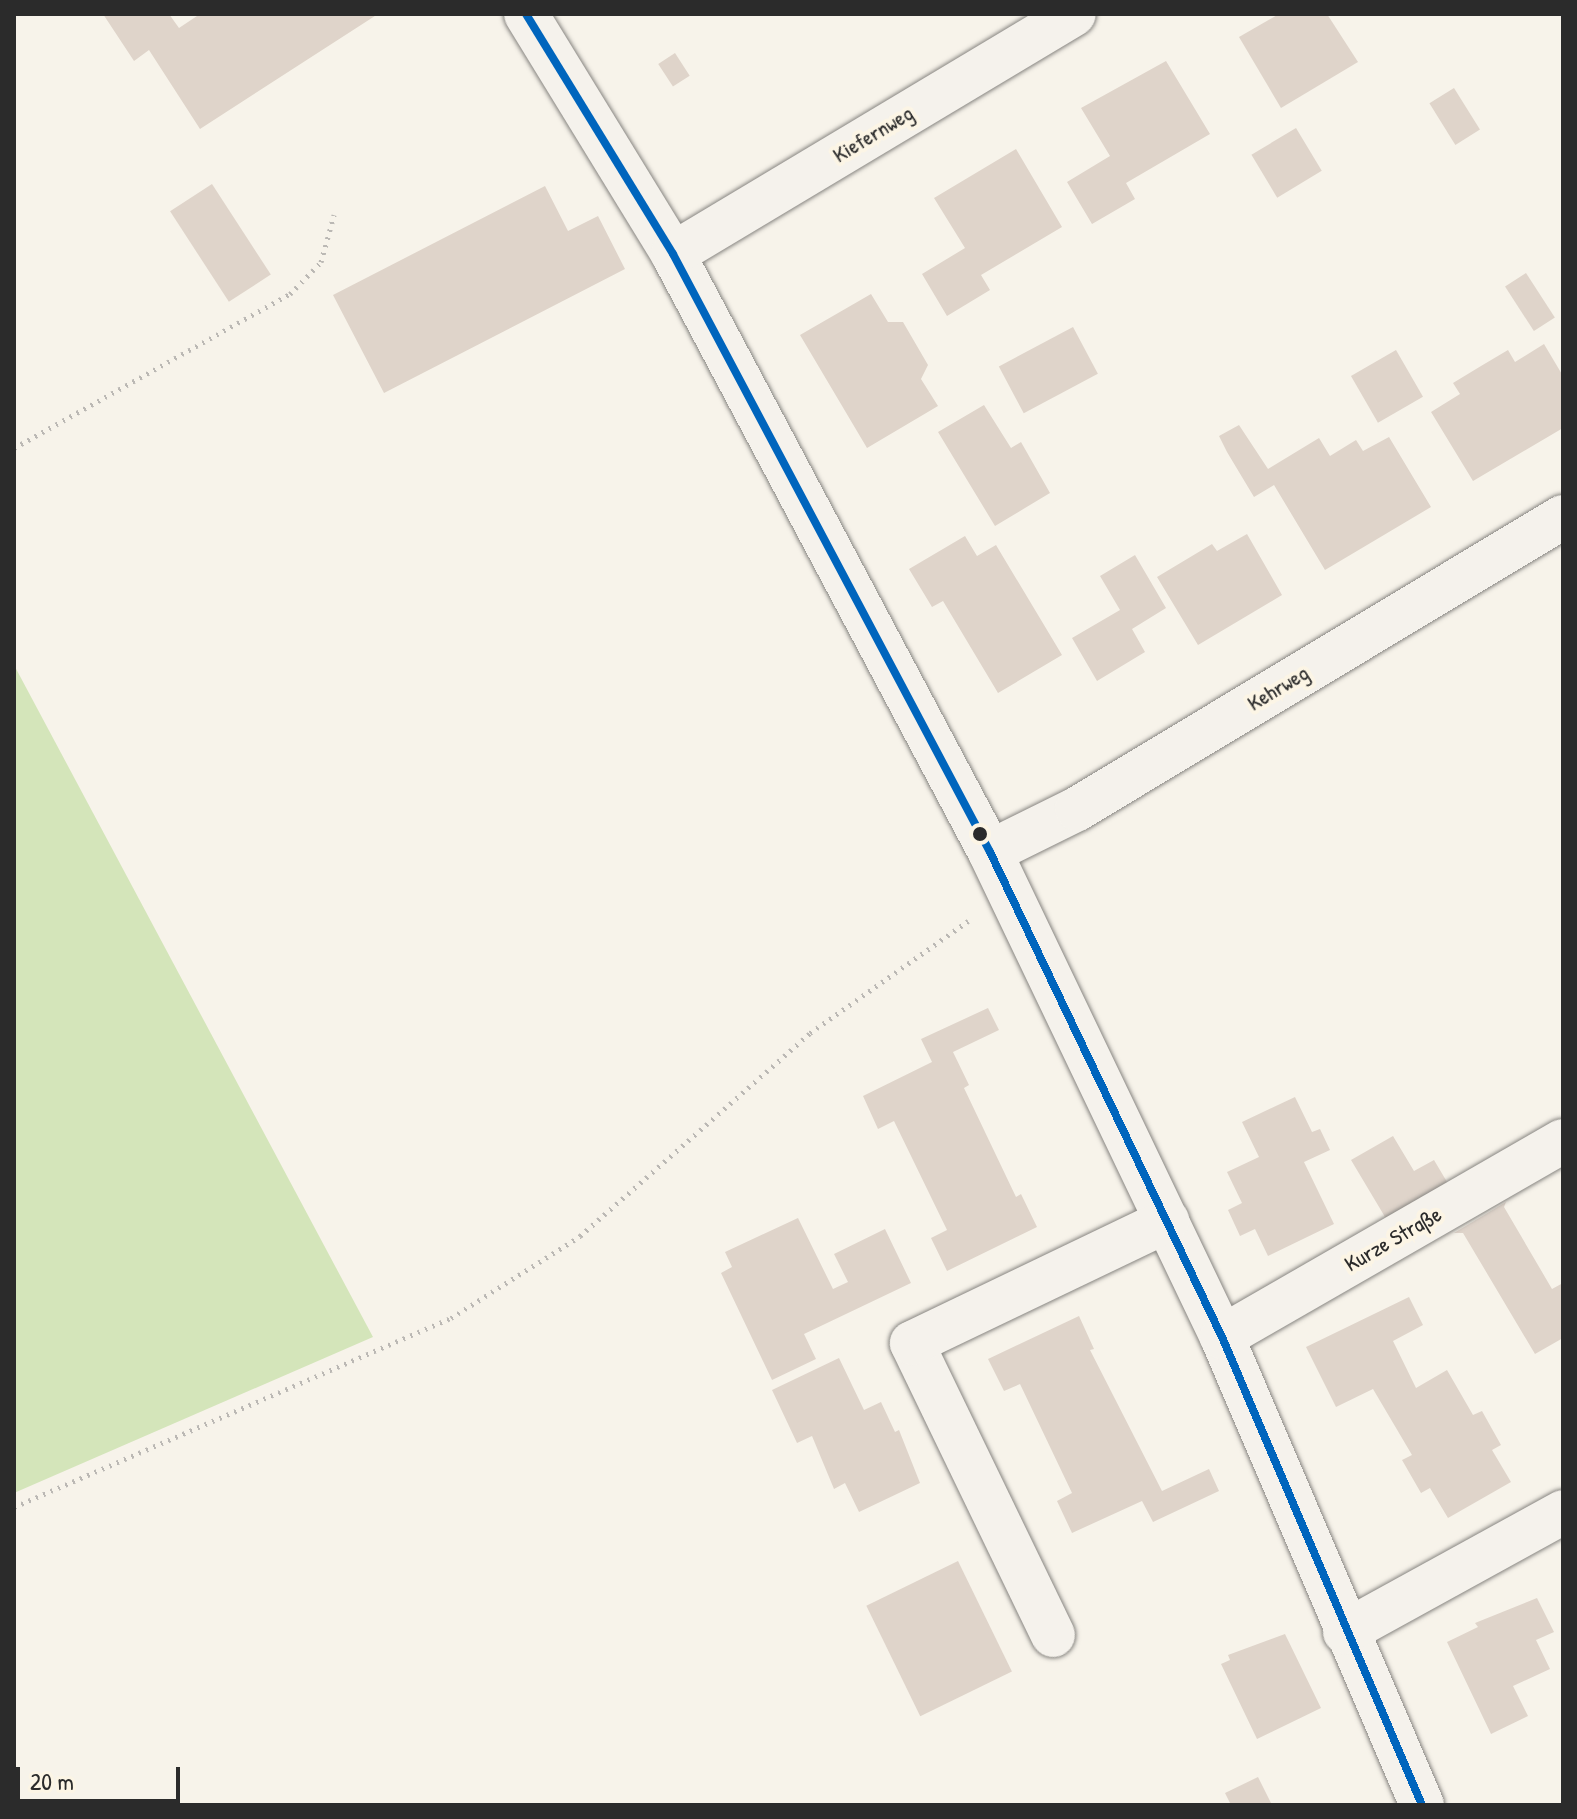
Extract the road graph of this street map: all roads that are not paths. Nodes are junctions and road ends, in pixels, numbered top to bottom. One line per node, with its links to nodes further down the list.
1 (526, 14): 3 (street)
2 (1074, 14): 3 (street, Kiefernweg)
3 (673, 254): 5 (street)
4 (1563, 517): 5 (street, Kehrweg)
5 (990, 852): 7 (street)
6 (1563, 1141): 8 (street, Kurze Straße)
7 (1167, 1221): 8 (street); 11 (street)
8 (1222, 1337): 10 (street)
9 (1563, 1512): 10 (street)
10 (1345, 1632): 12 (street)
11 (1053, 1635)
12 (1422, 1805)

